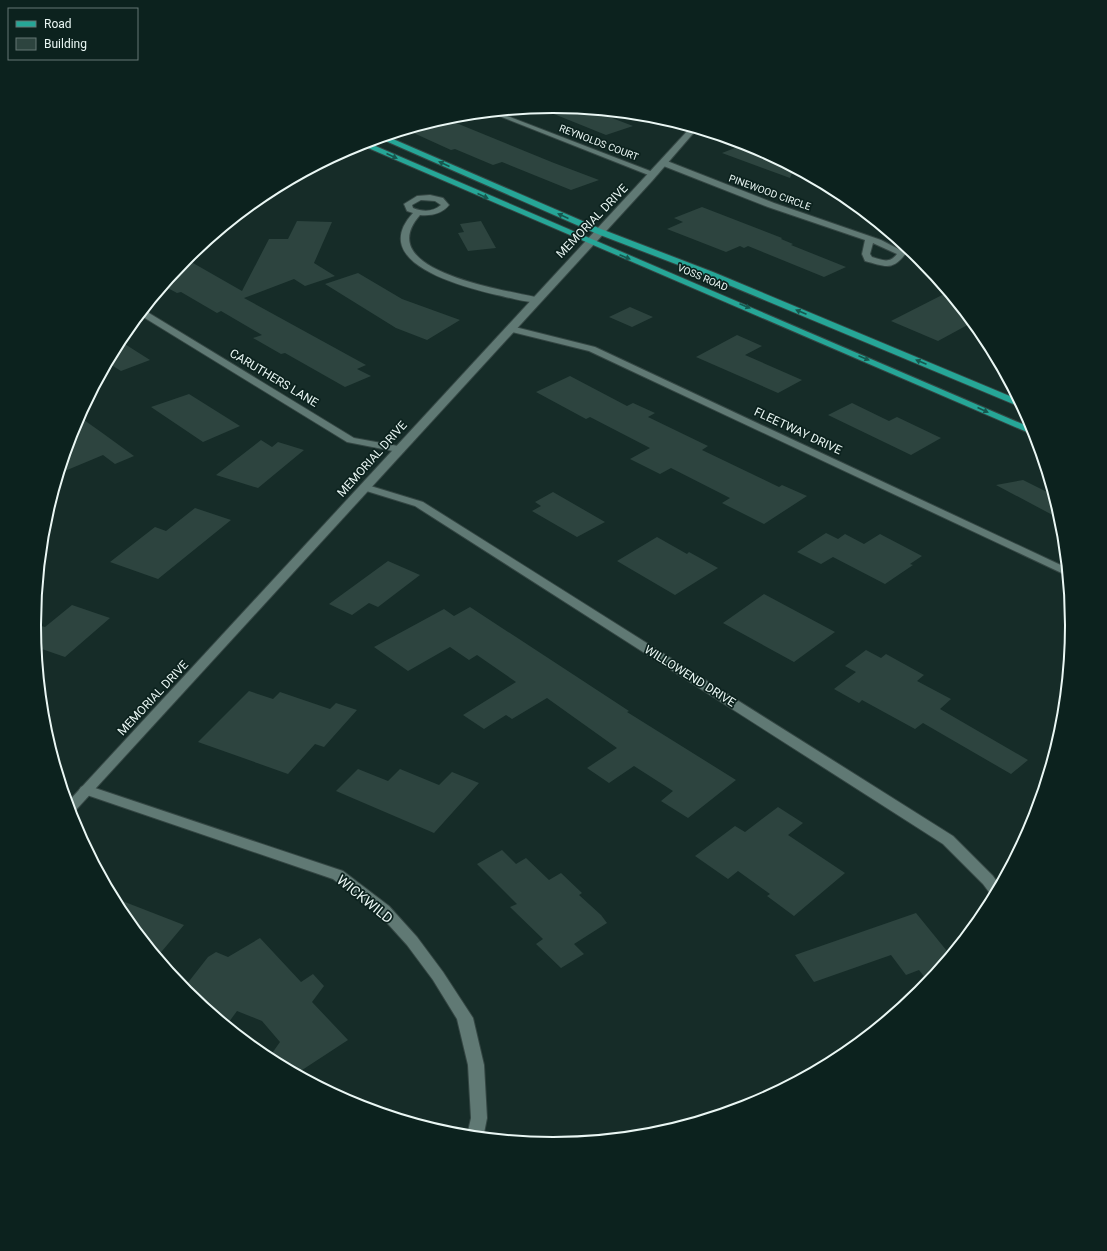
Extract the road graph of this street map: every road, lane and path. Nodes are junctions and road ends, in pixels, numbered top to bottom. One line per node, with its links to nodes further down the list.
1 (502, 116): 6 (street, REYNOLDS COURT)
2 (691, 132): 5 (street, MEMORIAL DRIVE)
3 (389, 140): 8 (main road, VOSS ROAD, one-way to 3)
4 (371, 147): 10 (main road, VOSS ROAD, one-way to 10)
5 (664, 163): 6 (street, MEMORIAL DRIVE); 9 (street, PINEWOOD CIRCLE)
6 (654, 174): 8 (street, MEMORIAL DRIVE)
7 (418, 212): 11 (street)
8 (598, 231): 10 (street, MEMORIAL DRIVE); 14 (main road, VOSS ROAD, one-way to 8)
9 (870, 239)
10 (589, 242): 11 (street, MEMORIAL DRIVE); 15 (main road, VOSS ROAD, one-way to 15)
11 (536, 300): 13 (street, MEMORIAL DRIVE)
12 (146, 315): 18 (street, CARUTHERS LANE)
13 (511, 329): 18 (street, MEMORIAL DRIVE); 20 (street, FLEETWAY DRIVE)
14 (938, 369): 15 (main road); 16 (main road, VOSS ROAD)
15 (916, 380): 17 (main road, VOSS ROAD, one-way to 17)
16 (1014, 402)
17 (1027, 430)
18 (398, 449): 19 (street, MEMORIAL DRIVE)
19 (364, 487): 21 (street, MEMORIAL DRIVE); 23 (street, WILLOWEND DRIVE)
20 (1063, 570)
21 (86, 790): 22 (street, MEMORIAL DRIVE); 24 (street, WICKWILD)
22 (73, 804)
23 (994, 888)
24 (476, 1132)

